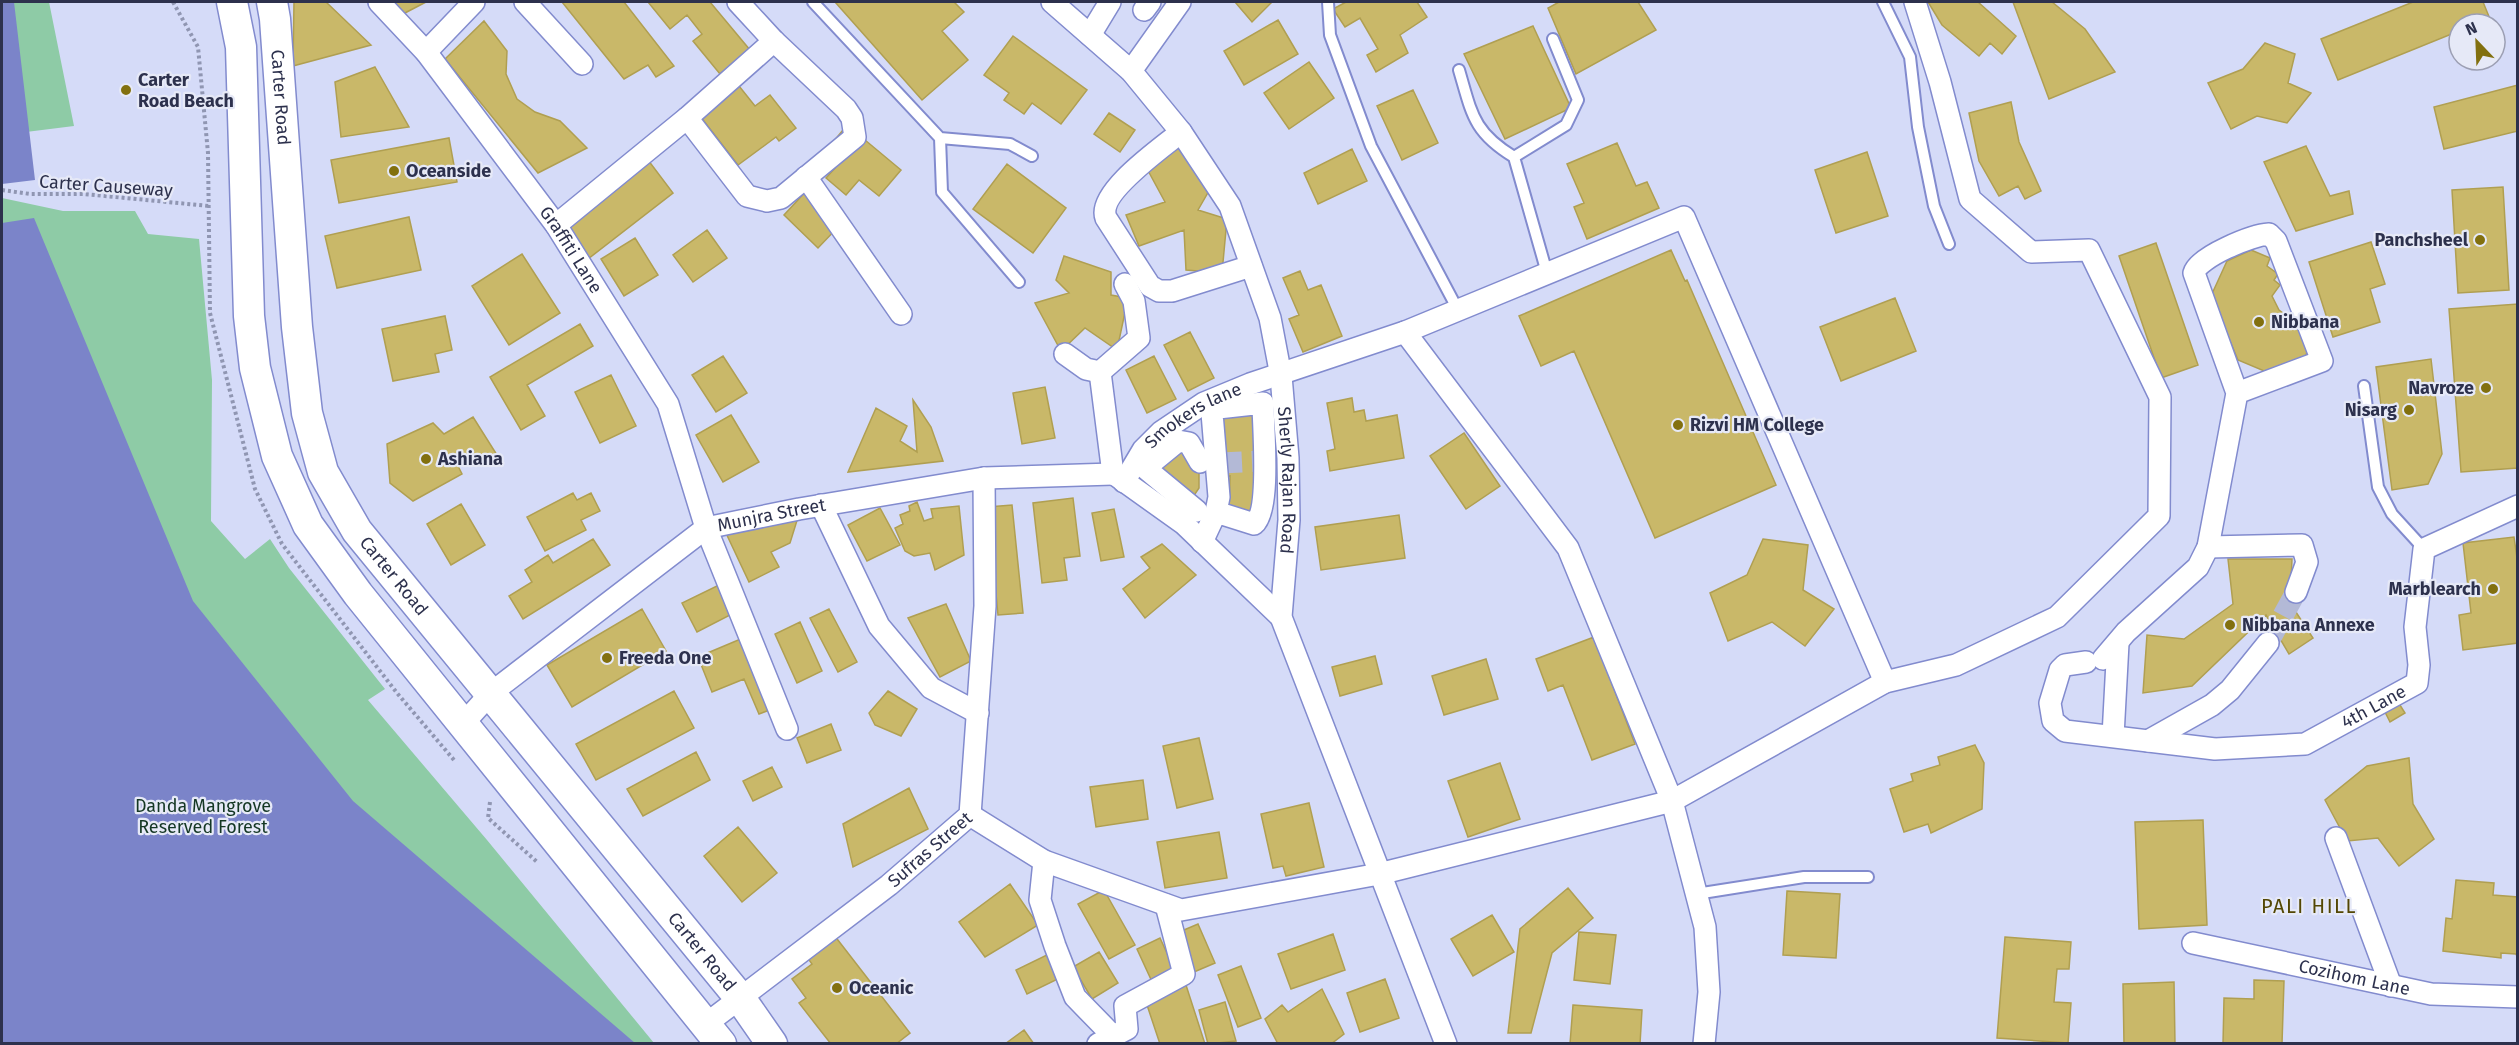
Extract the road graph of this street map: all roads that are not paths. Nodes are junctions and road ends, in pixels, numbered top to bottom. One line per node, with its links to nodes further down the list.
1 (232, 2): 63 (main road, Carter Road)
2 (272, 2): 61 (main road, Carter Road)
3 (379, 2): 17 (street, Graffiti Lane)
4 (474, 2): 17 (street)
5 (525, 2): 18 (street)
6 (738, 2): 16 (street)
7 (813, 2): 23 (lane)
8 (1052, 2): 14 (street, Sherly Rajan Road)
9 (1110, 2): 14 (street)
10 (1180, 2): 20 (street)
11 (1328, 2): 33 (lane)
12 (1883, 2): 28 (lane)
13 (1915, 2): 60 (street)
14 (1090, 35): 20 (street, Sherly Rajan Road)
15 (1552, 39): 25 (lane)
16 (774, 41): 21 (street); 26 (street)
17 (426, 52): 27 (street, Graffiti Lane)
18 (582, 64)
19 (1459, 70): 25 (lane)
20 (1131, 71): 22 (street, Sherly Rajan Road)
21 (687, 118): 26 (street); 27 (street)
22 (1181, 132): 29 (street, Sherly Rajan Road); 29 (street)
23 (940, 138): 24 (lane); 31 (lane)
24 (1032, 156)
25 (1514, 157): 30 (lane)
26 (806, 177): 34 (street)
27 (556, 225): 52 (street, Graffiti Lane)
28 (1949, 244)
29 (1251, 266): 38 (street, Sherly Rajan Road)
30 (1547, 273): 33 (street, Smokers lane); 60 (street, Smokers lane)
31 (1019, 282)
32 (1125, 284): 37 (street)
33 (1458, 310): 35 (street, Smokers lane)
34 (901, 314)
35 (1405, 332): 38 (street, Smokers lane); 67 (street)
36 (1065, 354): 37 (street)
37 (1101, 372): 45 (street)
38 (1281, 376): 41 (street, Sherly Rajan Road); 45 (street, Smokers lane)
39 (2364, 386): 55 (lane)
40 (2237, 393): 40 (street); 54 (street)
41 (1273, 402): 42 (street, Sherly Rajan Road); 43 (street); 44 (street)
42 (1288, 459): 43 (street); 51 (street, Sherly Rajan Road)
43 (1262, 461): 50 (street)
44 (1212, 463): 45 (street); 49 (street)
45 (1124, 467): 46 (street, Munjra Street); 49 (street)
46 (984, 478): 47 (street, Munjra Street); 62 (street, Sufras Street)
47 (821, 506): 52 (street, Munjra Street); 62 (street)
48 (2517, 506): 55 (street)
49 (1200, 511): 50 (street); 53 (street); 53 (street)
50 (1260, 517): 51 (street)
51 (1289, 520): 57 (street, Sherly Rajan Road)
52 (706, 528): 61 (street, Munjra Street); 64 (street, Graffiti Lane)
53 (1202, 542): 57 (street)
54 (2208, 547): 56 (street); 58 (street)
55 (2424, 549): 66 (street, 4th Lane)
56 (2296, 592)
57 (1281, 616): 71 (street, Sherly Rajan Road)
58 (2118, 643): 65 (street); 65 (street)
59 (2268, 643): 66 (street)
60 (1885, 682): 67 (street)
61 (491, 693): 63 (street, Munjra Street); 78 (main road, Carter Road)
62 (978, 713): 68 (street, Sufras Street)
63 (462, 725): 79 (main road, Carter Road)
64 (787, 729)
65 (2113, 736): 66 (street)
66 (2148, 741)
67 (1672, 801): 71 (street); 73 (street)
68 (970, 815): 70 (street); 78 (street, Sufras Street)
69 (2336, 838): 76 (street)
70 (1044, 861): 74 (street); 80 (street)
71 (1379, 874): 74 (street); 82 (street, Sherly Rajan Road)
72 (1868, 877): 73 (lane)
73 (1696, 894): 83 (street)
74 (1166, 904): 80 (street)
75 (2193, 943): 76 (street, Cozihom Lane)
76 (2391, 986): 77 (street, Cozihom Lane)
77 (2517, 997)
78 (740, 998): 79 (street, Sufras Street); 81 (main road, Carter Road)
79 (713, 1034)
80 (1106, 1040)
81 (772, 1044)
82 (1446, 1044)
83 (1704, 1044)

